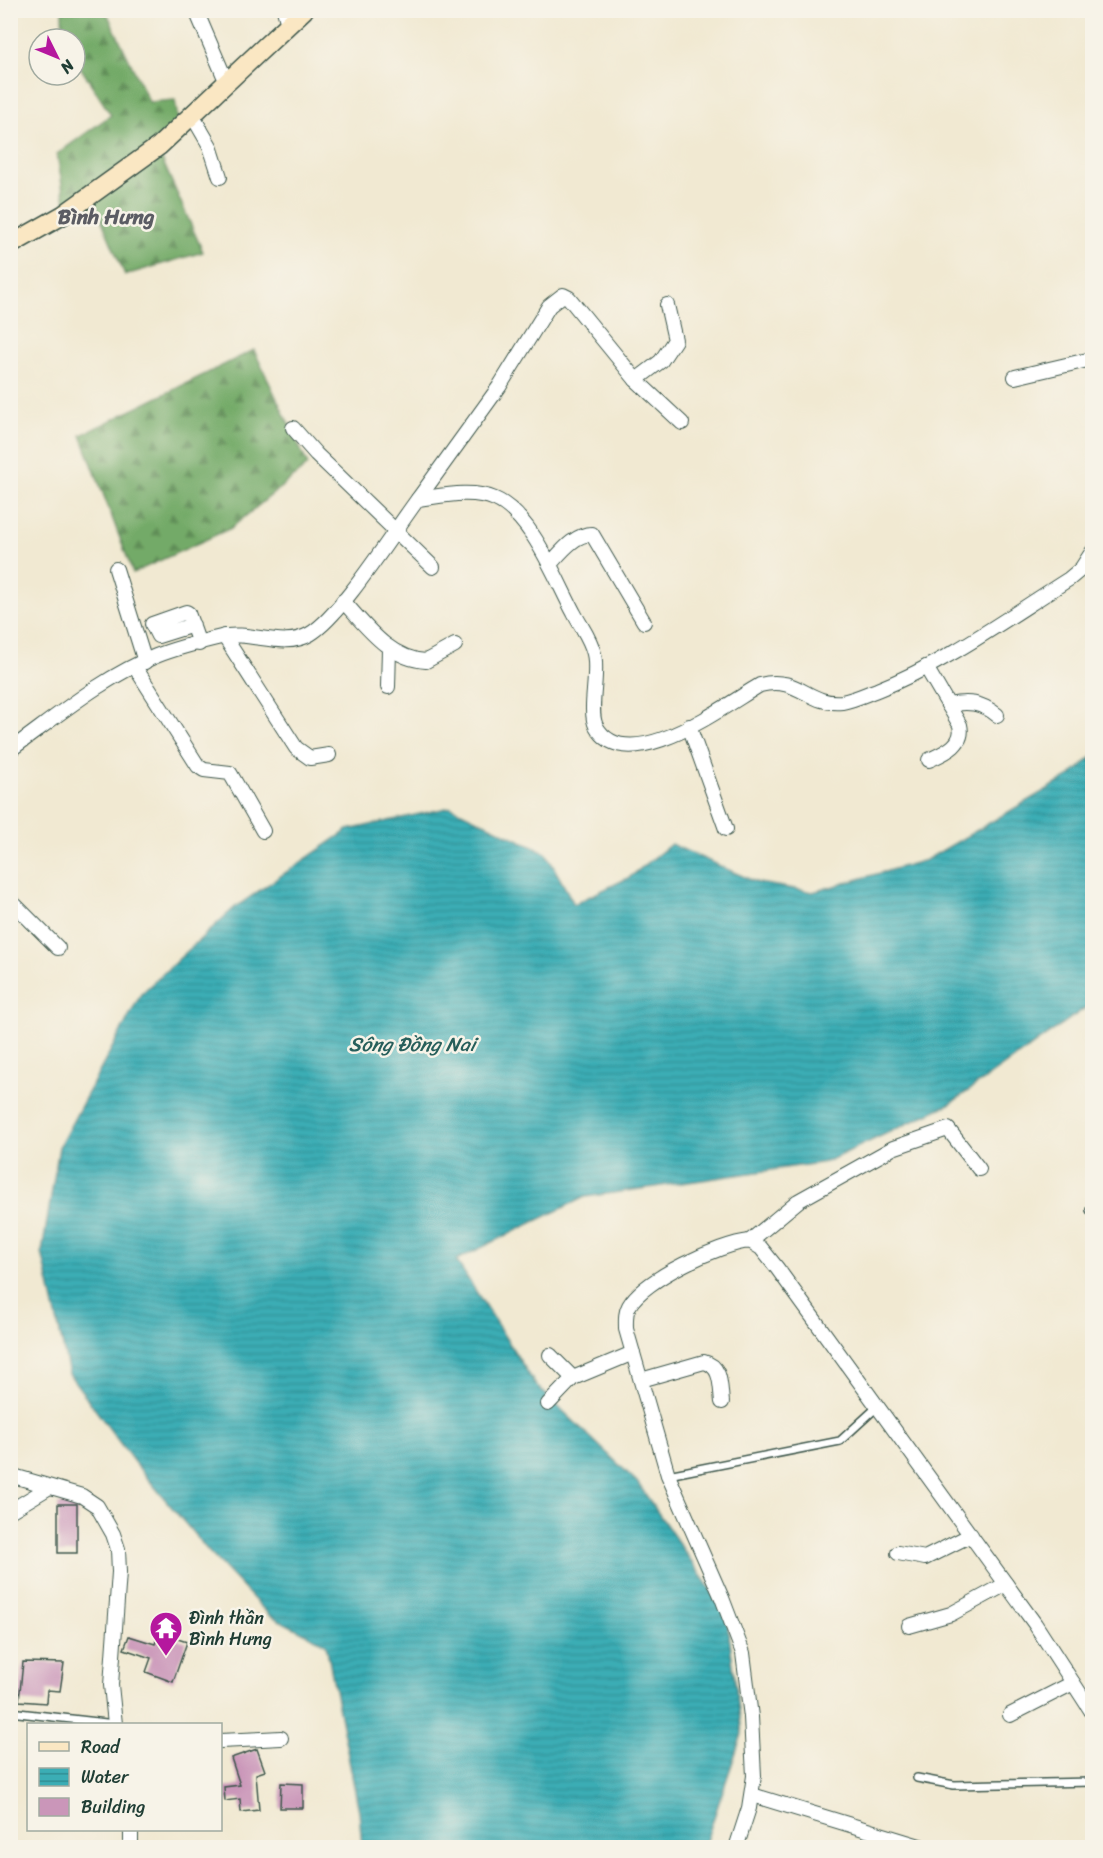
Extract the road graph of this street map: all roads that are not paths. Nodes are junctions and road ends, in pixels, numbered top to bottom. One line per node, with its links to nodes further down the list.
1 (304, 10): 3 (main road)
2 (197, 13): 4 (street)
3 (286, 18): 4 (main road)
4 (227, 83): 5 (main road)
5 (192, 115): 6 (street); 7 (main road)
6 (220, 177)
7 (10, 245)
8 (667, 305): 11 (street)
9 (1092, 359): 10 (street)
10 (1015, 377)
11 (636, 380): 12 (street); 14 (street)
12 (682, 423)
13 (293, 428): 15 (street)
14 (418, 499): 15 (street); 17 (street)
15 (396, 529): 18 (street); 20 (street)
16 (1092, 552): 28 (street)
17 (551, 563): 21 (street); 32 (street)
18 (433, 567)
19 (116, 569): 27 (street)
20 (343, 601): 23 (street); 26 (street)
21 (644, 622)
22 (193, 625): 24 (street)
23 (224, 636): 24 (street); 34 (street)
24 (199, 644): 27 (street)
25 (455, 645): 26 (street)
26 (389, 649): 29 (street)
27 (140, 664): 33 (street); 37 (street)
28 (926, 667): 30 (street); 32 (street)
29 (388, 687)
30 (948, 705): 31 (street); 35 (street)
31 (997, 715)
32 (689, 726): 36 (street)
33 (10, 750)
34 (328, 754)
35 (929, 760)
36 (726, 829)
37 (263, 831)
38 (10, 900): 39 (street)
39 (58, 948)
40 (979, 1169): 41 (street)
41 (750, 1240): 42 (street); 48 (street)
42 (633, 1353): 44 (street); 45 (street)
43 (550, 1355): 44 (street)
44 (573, 1378): 47 (street)
45 (641, 1380): 46 (street); 50 (street)
46 (722, 1402)
47 (548, 1404)
48 (876, 1408): 50 (lane); 53 (street)
49 (10, 1475): 51 (street)
50 (668, 1475): 67 (street)
51 (48, 1488): 52 (street); 62 (street)
52 (10, 1510)
53 (971, 1535): 54 (street); 55 (street)
54 (898, 1553)
55 (1006, 1584): 56 (street); 57 (street)
56 (909, 1626)
57 (1073, 1683): 59 (street); 60 (street)
58 (10, 1712): 61 (lane)
59 (1092, 1712)
60 (1010, 1715)
61 (106, 1723)
62 (115, 1723)
63 (281, 1738): 64 (street)
64 (222, 1741)
65 (917, 1778): 66 (lane)
66 (1092, 1782)
67 (752, 1795): 69 (street); 71 (street)
68 (131, 1831): 70 (street)
69 (916, 1846)
70 (131, 1848)
71 (736, 1848)

